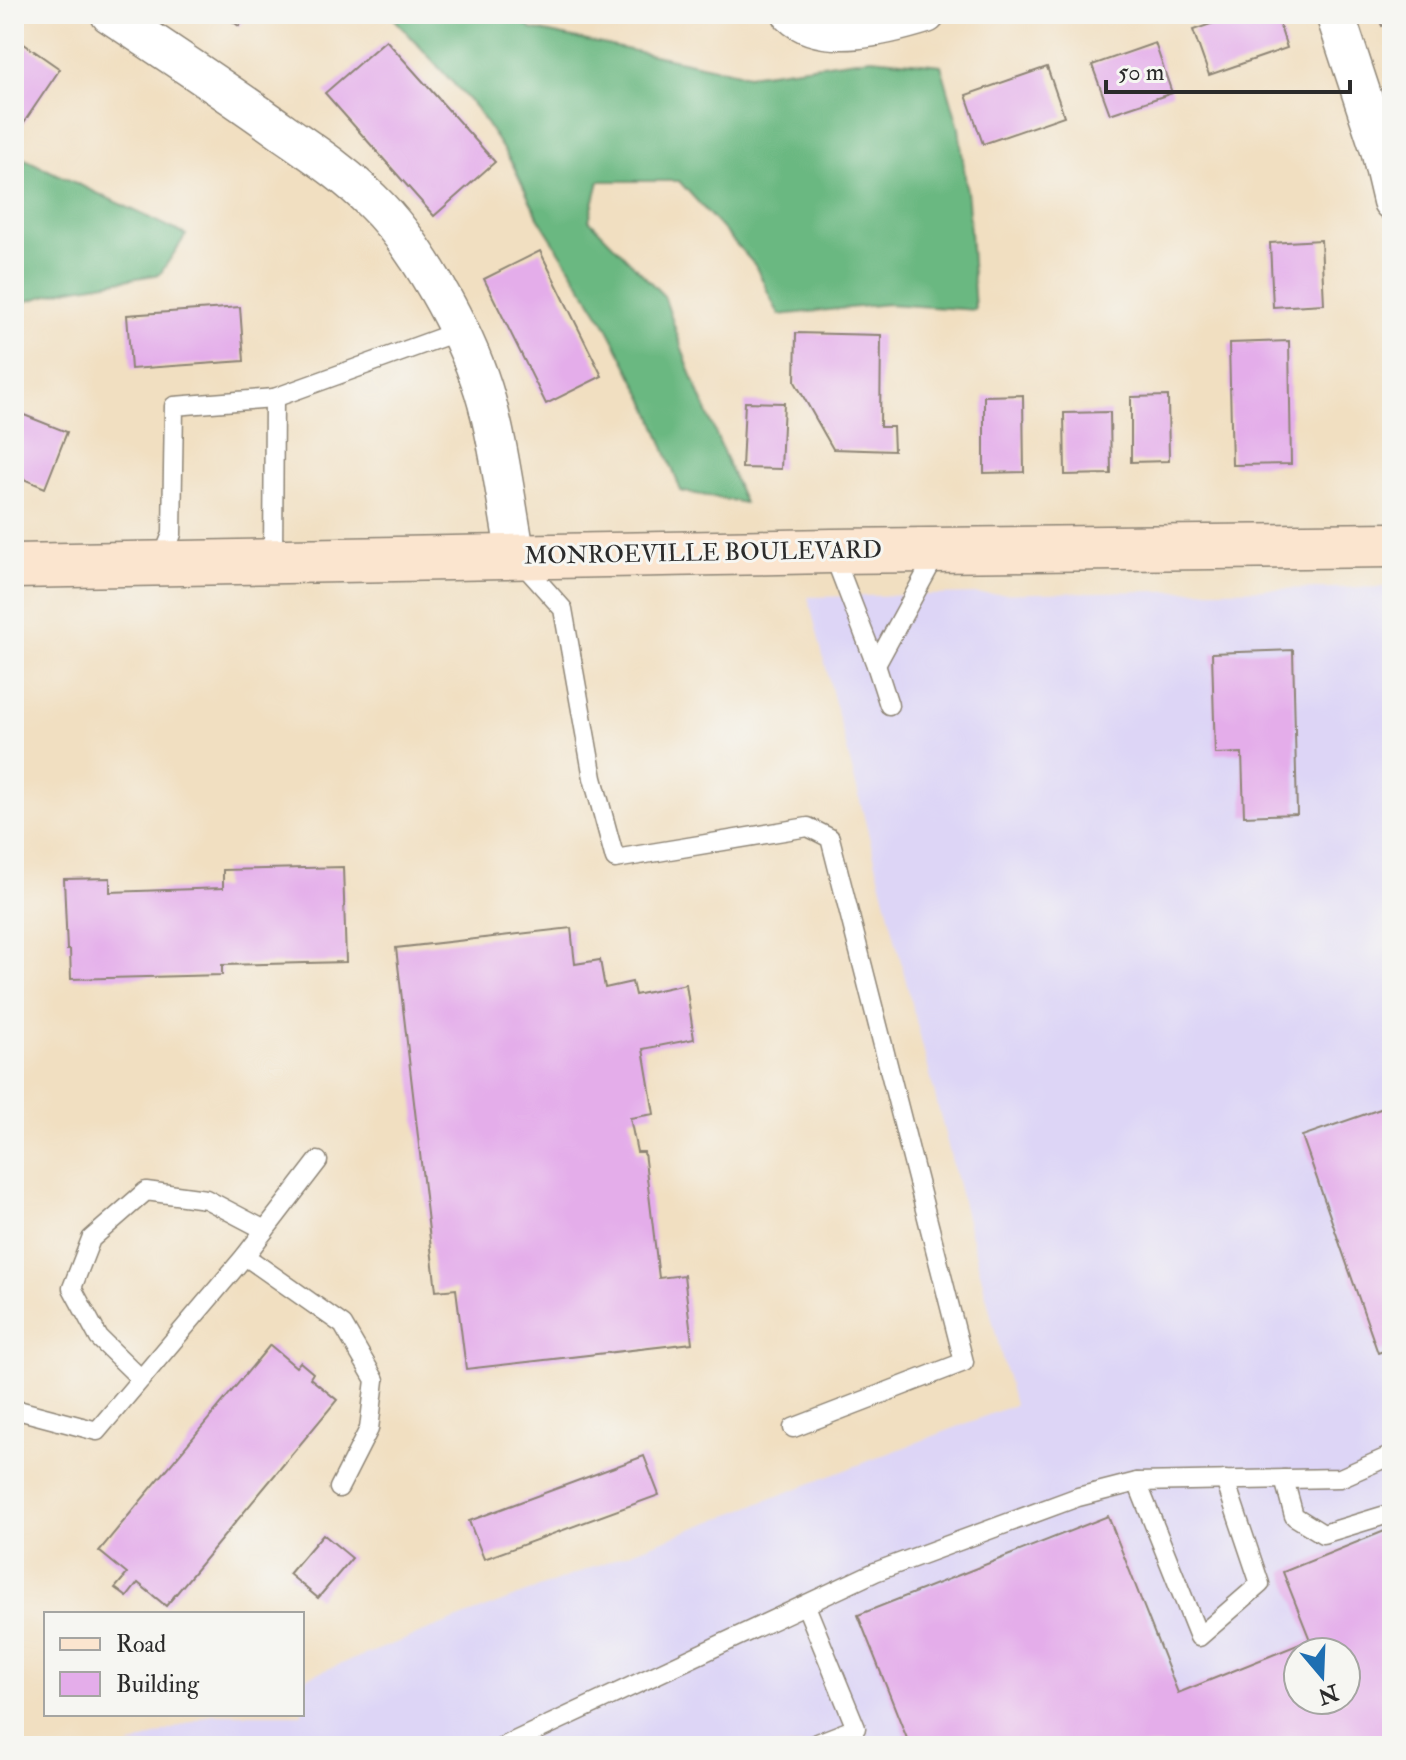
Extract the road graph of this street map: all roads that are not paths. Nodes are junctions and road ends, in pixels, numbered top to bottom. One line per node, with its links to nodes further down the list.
1 (110, 14): 6 (street)
2 (926, 14): 4 (street)
3 (1335, 14): 5 (street)
4 (808, 21)
5 (1392, 201)
6 (459, 331): 7 (lane); 11 (street)
7 (274, 398): 12 (lane); 13 (lane)
8 (1392, 545): 9 (main road, MONROEVILLE BOULEVARD)
9 (938, 550): 10 (main road, MONROEVILLE BOULEVARD); 15 (lane)
10 (832, 551): 11 (main road, MONROEVILLE BOULEVARD); 15 (lane)
11 (516, 556): 12 (main road, MONROEVILLE BOULEVARD); 22 (lane)
12 (273, 560): 13 (main road, MONROEVILLE BOULEVARD)
13 (160, 564): 14 (main road, MONROEVILLE BOULEVARD)
14 (14, 566)
15 (876, 665): 16 (lane)
16 (889, 705)
17 (318, 1161): 18 (lane)
18 (265, 1230): 19 (lane); 20 (lane)
19 (245, 1256): 20 (lane); 27 (lane)
20 (141, 1379): 21 (lane)
21 (14, 1409)
22 (793, 1428)
23 (1392, 1455): 24 (lane)
24 (1284, 1479): 25 (lane); 28 (lane)
25 (1225, 1480): 26 (lane); 26 (lane)
26 (1137, 1482): 29 (lane)
27 (339, 1488)
28 (1392, 1513)
29 (806, 1606): 30 (lane); 31 (lane)
30 (504, 1746)
31 (810, 1746)

